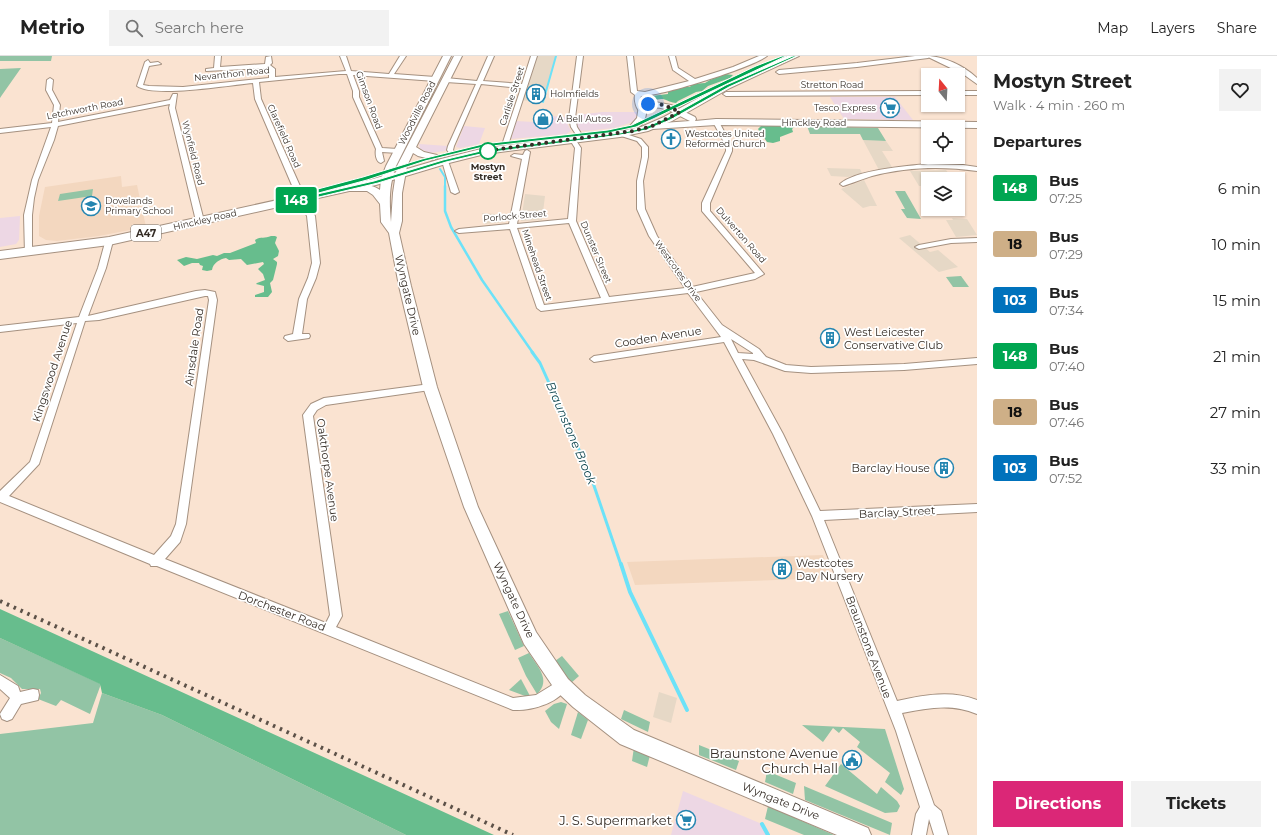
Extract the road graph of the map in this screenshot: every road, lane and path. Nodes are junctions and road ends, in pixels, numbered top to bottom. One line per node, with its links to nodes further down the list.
1 (218, 56): 19 (street)
2 (343, 56): 21 (street, Gimson Road)
3 (403, 56): 22 (street)
4 (447, 56): 24 (street, Woodville Road)
5 (458, 56): 26 (street, Woodville Road)
6 (491, 56): 30 (street)
7 (534, 56): 31 (street, Carlisle Street)
8 (580, 56): 47 (street, Dunster Street)
9 (630, 56): 36 (street)
10 (672, 56): 28 (street)
11 (764, 56): 28 (street)
12 (783, 56): 40 (main road, A47)
13 (795, 56): 40 (main road, A47)
14 (929, 56): 20 (street); 29 (street)
15 (267, 58): 17 (street)
16 (158, 64): 32 (street, Nevanthon Road)
17 (266, 66): 19 (street); 23 (street)
18 (208, 70): 19 (street)
19 (217, 70)
20 (782, 71)
21 (349, 72): 22 (street, Nevanthon Road); 23 (street, Nevanthon Road); 50 (street, Gimson Road)
22 (391, 75): 24 (street, Nevanthon Road)
23 (272, 79): 27 (street, Nevanthon Road)
24 (435, 79): 26 (street, Nevanthon Road); 51 (street, Woodville Road)
25 (50, 80): 42 (street)
26 (446, 80): 30 (street, Nevanthon Road); 49 (street, Woodville Road)
27 (256, 82): 32 (street, Nevanthon Road); 62 (street, Clarefield Road)
28 (695, 82): 36 (street)
29 (977, 82)
30 (480, 83): 31 (street, Nevanthon Road); 53 (street)
31 (524, 86): 48 (street, Carlisle Street)
32 (179, 90): 38 (street)
33 (921, 93): 37 (street, Stretton Road)
34 (965, 93): 35 (street)
35 (977, 93)
36 (638, 94): 39 (street)
37 (726, 94)
38 (173, 101): 42 (street, Letchworth Road); 64 (street, Wynfield Road)
39 (641, 110): 40 (street); 44 (street)
40 (676, 111): 41 (street); 44 (main road, A47); 44 (main road, A47)
41 (713, 122): 43 (street, Hinckley Road); 44 (street, Hinckley Road); 74 (street, Dulverton Road)
42 (55, 125): 45 (street, Letchworth Road); 72 (street)
43 (977, 125)
44 (643, 127): 46 (main road, Hinckley Road / A47); 47 (main road, Hinckley Road / A47)
45 (0, 131)
46 (620, 134): 47 (main road, Hinckley Road / A47); 74 (street, Westcotes Drive)
47 (576, 138): 48 (main road, Hinckley Road / A47); 53 (main road, Hinckley Road / A47); 65 (street, Dunster Street)
48 (506, 142): 53 (main road, Hinckley Road / A47)
49 (411, 147): 54 (street, Woodville Road); 57 (street, Woodville Road)
50 (378, 149): 51 (street); 55 (street, Gimson Road)
51 (398, 151): 58 (street, Woodville Road)
52 (514, 156): 66 (street, Minehead Street)
53 (448, 157): 54 (main road, Hinckley Road / A47); 57 (main road, Hinckley Road / A47); 61 (street)
54 (434, 158): 57 (main road, Hinckley Road / A47)
55 (381, 161)
56 (977, 169): 59 (street)
57 (401, 170): 58 (main road, Hinckley Road / A47); 68 (street, Wyngate Drive)
58 (388, 175): 60 (main road, Hinckley Road / A47); 62 (main road, Hinckley Road / A47); 63 (street, Wyngate Drive)
59 (839, 177)
60 (349, 188): 62 (main road, Hinckley Road / A47); 63 (street)
61 (455, 192)
62 (298, 198): 64 (main road, Hinckley Road / A47); 80 (street, Clarefield Road)
63 (384, 203): 68 (street, Wyngate Drive)
64 (200, 221): 70 (main road, Hinckley Road / A47)
65 (572, 221): 66 (street, Porlock Street); 75 (street, Dunster Street)
66 (513, 226): 67 (street, Porlock Street); 76 (street, Minehead Street)
67 (459, 231)
68 (394, 233): 86 (street, Wyngate Drive)
69 (977, 240): 71 (street)
70 (109, 241): 72 (main road, Hinckley Road / A47); 77 (street, Kingswood Avenue)
71 (919, 247)
72 (28, 252): 73 (main road, Hinckley Road / A47)
73 (0, 255)
74 (690, 290): 75 (street, Dulverton Road); 78 (street, Westcotes Drive)
75 (606, 301): 76 (street, Dulverton Road)
76 (541, 308)
77 (82, 319): 79 (street, Ainsdale Road); 87 (street, Kingswood Avenue); 90 (street, Ainsdale Road)
78 (720, 327): 81 (street, Westcotes Drive); 84 (street, Westcotes Drive)
79 (0, 329)
80 (297, 336)
81 (727, 339): 82 (street, Braunstone Avenue); 83 (street, Cooden Avenue)
82 (736, 356): 84 (street, Westcotes Drive); 89 (street, Braunstone Avenue)
83 (594, 359)
84 (762, 359): 85 (street, Westcotes Drive)
85 (977, 362)
86 (430, 387): 91 (street, Oakthorpe Avenue); 93 (street, Wyngate Drive)
87 (0, 498): 90 (street, Dorchester Road)
88 (977, 508): 89 (street, Barclay Street)
89 (817, 516): 97 (street, Braunstone Avenue)
90 (155, 562): 91 (street, Dorchester Road)
91 (330, 629): 93 (street, Dorchester Road)
92 (0, 681): 95 (street)
93 (562, 685): 100 (street, Wyngate Drive)
94 (33, 695): 95 (street)
95 (17, 699): 98 (street)
96 (977, 707): 97 (street)
97 (893, 708): 99 (street, Braunstone Avenue)
98 (7, 714)
99 (928, 809): 101 (street); 102 (street, Braunstone Avenue)
100 (861, 835)
101 (919, 835)
102 (941, 835)

